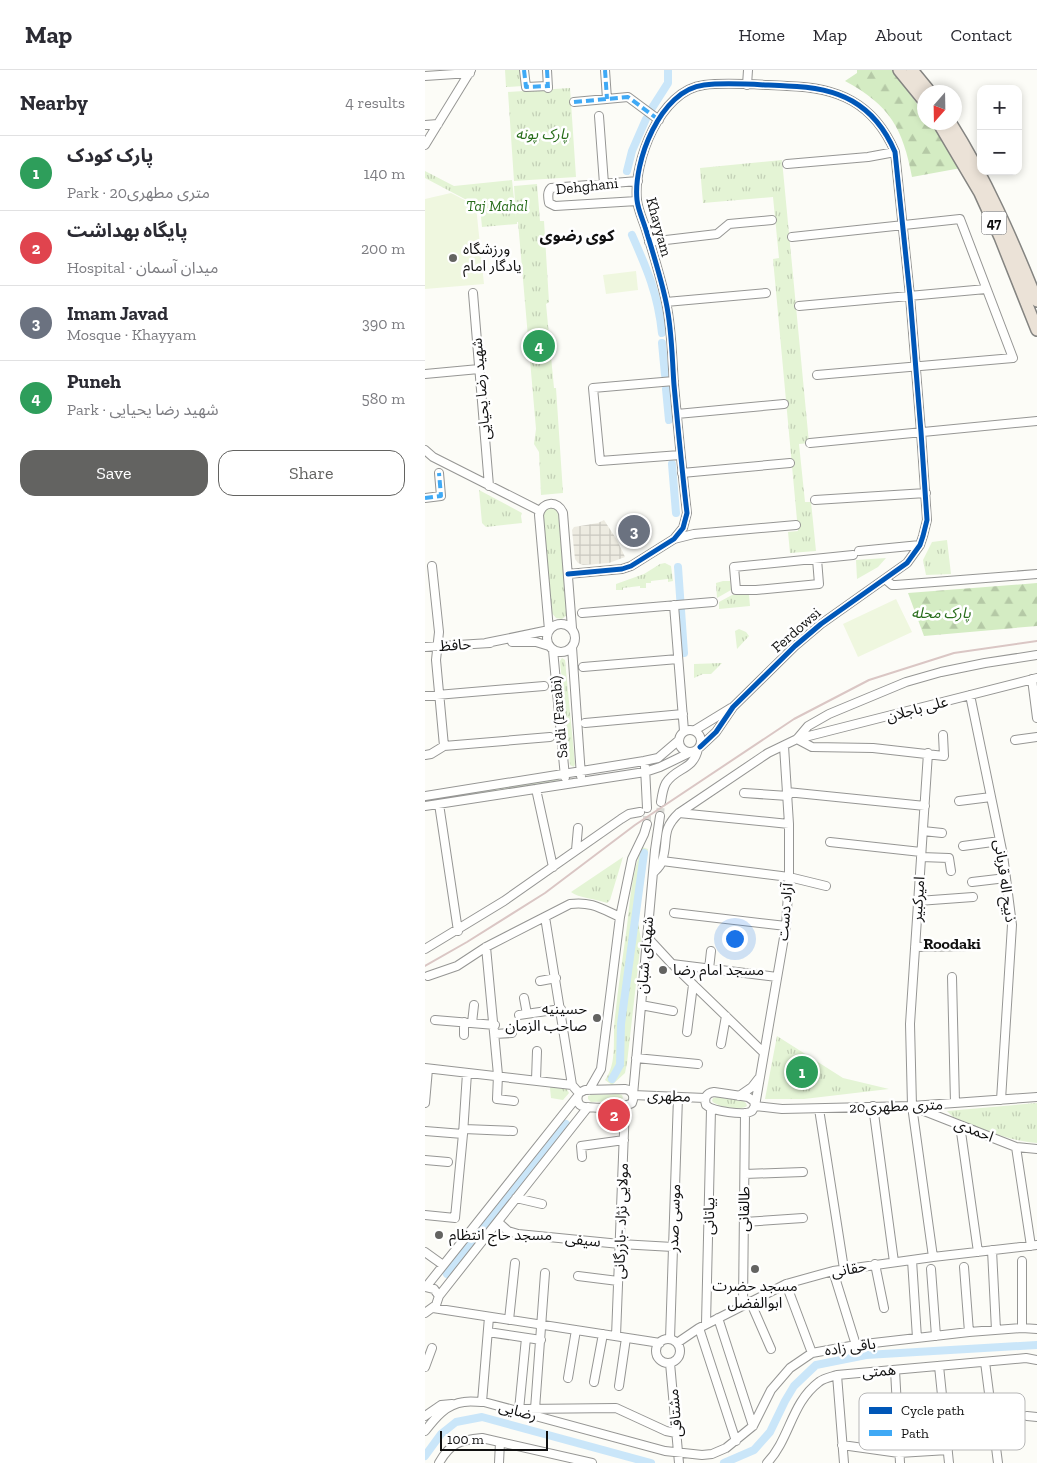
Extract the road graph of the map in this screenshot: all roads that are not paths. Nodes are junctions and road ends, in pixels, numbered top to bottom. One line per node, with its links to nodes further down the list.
1 (524, 70): 2 (street)
2 (547, 70)
3 (605, 70): 12 (street)
4 (748, 70): 9 (street)
5 (899, 70): 11 (highway)
6 (471, 71): 8 (street); 16 (street)
7 (915, 72): 10 (highway)
8 (425, 76)
9 (747, 85): 15 (street, Khayyam); 21 (street, Khayyam)
10 (925, 85)
11 (917, 92)
12 (607, 99): 13 (street); 15 (street)
13 (574, 102)
14 (599, 116): 24 (street)
15 (659, 120): 23 (street, Khayyam)
16 (438, 124): 17 (street); 20 (street)
17 (425, 125)
18 (943, 130): 37 (highway, 47)
19 (955, 130): 34 (highway, 47)
20 (425, 145)
21 (895, 152): 22 (street); 27 (street, Khayyam)
22 (787, 164)
23 (638, 181): 24 (street, Dehghani); 25 (street, Khayyam)
24 (603, 184): 25 (street, Dehghani)
25 (637, 201): 29 (street, Khayyam)
26 (772, 220): 29 (street)
27 (903, 225): 28 (street); 30 (street); 33 (street, Khayyam)
28 (792, 236)
29 (649, 242): 35 (street, Khayyam)
30 (986, 289): 33 (street); 38 (street)
31 (473, 293): 39 (street, شهید رضا یحیایی)
32 (766, 293): 35 (street)
33 (911, 296): 36 (street); 38 (street, Khayyam)
34 (1037, 300)
35 (666, 302): 42 (street, Khayyam)
36 (799, 306)
37 (1037, 330)
38 (916, 366): 41 (street); 46 (street, Khayyam)
39 (479, 369): 40 (street); 53 (street, شهید رضا یحیایی)
40 (425, 374)
41 (817, 375)
42 (674, 381): 44 (street, Khayyam); 49 (street)
43 (784, 404): 44 (street)
44 (677, 414): 49 (street, Khayyam)
45 (1037, 421): 46 (street)
46 (921, 432): 47 (street); 54 (street, Khayyam)
47 (810, 442)
48 (426, 453): 53 (street)
49 (680, 454): 52 (street, Khayyam)
50 (790, 463): 52 (street)
51 (439, 473): 55 (street)
52 (682, 473): 59 (street, Khayyam)
53 (489, 486): 57 (street)
54 (925, 493): 56 (street); 60 (street, Khayyam)
55 (425, 498)
56 (815, 500)
57 (540, 511): 63 (street); 70 (street)
58 (796, 525): 59 (street)
59 (675, 539): 63 (street)
60 (920, 545): 61 (street); 65 (street, Ferdowsi)
61 (817, 559): 61 (street)
62 (432, 566): 72 (street)
63 (568, 574): 69 (street)
64 (1037, 574): 65 (street)
65 (885, 579): 84 (street, Ferdowsi)
66 (713, 602): 67 (street)
67 (679, 605): 68 (street); 77 (street)
68 (582, 613)
69 (572, 628): 70 (street); 75 (street)
70 (549, 630): 71 (street); 74 (street)
71 (486, 643): 72 (street, حافظ); 74 (street)
72 (436, 646): 73 (street, حافظ); 81 (street)
73 (425, 648)
74 (551, 648): 75 (street); 104 (street, Sa'di (Farabi))
75 (572, 648): 102 (street, Sa'di (Farabi))
76 (1037, 655): 93 (street)
77 (678, 659): 78 (street); 85 (street)
78 (583, 667)
79 (1035, 678): 82 (street, علی باجلان); 86 (street)
80 (544, 686): 81 (street)
81 (439, 695): 83 (street); 96 (street)
82 (969, 695): 93 (street, علی باجلان); 111 (street, ذبیح اله قربانی)
83 (425, 696)
84 (733, 707): 88 (street, Ferdowsi); 98 (street, Ferdowsi)
85 (683, 714): 87 (street); 89 (street)
86 (1037, 718)
87 (585, 723)
88 (695, 730): 89 (street); 98 (street)
89 (684, 731): 94 (street)
90 (943, 735): 99 (street)
91 (550, 737): 96 (street)
92 (1037, 737): 95 (street)
93 (797, 739): 97 (street); 99 (street)
94 (679, 740): 98 (street); 101 (street)
95 (1015, 740)
96 (443, 746): 100 (street)
97 (784, 746): 109 (street, آزاد دست); 117 (street)
98 (696, 749): 103 (street, Ferdowsi); 113 (street)
99 (928, 753): 116 (street, امیرکبیر)
100 (425, 755)
101 (644, 761): 102 (street); 103 (street)
102 (581, 772): 104 (street); 105 (street, Sa'di (Farabi))
103 (645, 772): 105 (street, Ferdowsi); 127 (street)
104 (565, 774): 106 (street, Sa'di (Farabi)); 110 (street)
105 (582, 783): 106 (street, Ferdowsi)
106 (566, 785): 107 (street, Ferdowsi)
107 (536, 789): 114 (street, Ferdowsi); 130 (street)
108 (744, 793): 109 (street)
109 (787, 794): 116 (street); 120 (street, آزاد دست)
110 (425, 796)
111 (991, 797): 112 (street); 124 (street, ذبیح اله قربانی)
112 (959, 801)
113 (661, 802)
114 (439, 804): 115 (street, Ferdowsi); 143 (street)
115 (425, 806)
116 (925, 806): 122 (street, امیرکبیر)
117 (679, 813): 120 (street); 129 (street)
118 (660, 816): 132 (street, شهدای شبان)
119 (647, 824): 141 (street, شهدای شبان)
120 (789, 824): 133 (street, آزاد دست)
121 (578, 828): 127 (street)
122 (923, 831): 123 (street); 128 (street, امیرکبیر)
123 (942, 833)
124 (1000, 841): 126 (street); 134 (street, ذبیح اله قربانی)
125 (830, 842): 128 (street)
126 (963, 846)
127 (576, 850): 130 (street)
128 (921, 854): 131 (street); 138 (street, امیرکبیر)
129 (662, 861): 132 (street); 133 (street)
130 (553, 867): 143 (street)
131 (951, 871)
132 (653, 873): 144 (street, شهدای شبان)
133 (789, 877): 136 (street); 142 (street, آزاد دست)
134 (1006, 878): 135 (street); 190 (street, ذبیح اله قربانی)
135 (972, 882)
136 (826, 886)
137 (973, 897): 138 (street)
138 (918, 901): 147 (street, امیرکبیر)
139 (674, 912): 142 (street)
140 (545, 917): 141 (street); 146 (street); 155 (street)
141 (620, 917): 183 (street, شهدای شبان)
142 (786, 926): 153 (street, آزاد دست)
143 (457, 931): 148 (street)
144 (647, 936): 150 (street); 160 (street, شهدای شبان)
145 (973, 946): 147 (street)
146 (486, 947): 152 (street); 166 (street)
147 (915, 947): 197 (street, امیرکبیر)
148 (425, 949)
149 (711, 951): 151 (street)
150 (672, 964): 151 (street); 157 (street)
151 (709, 969): 153 (street)
152 (428, 976)
153 (777, 977): 173 (street, آزاد دست)
154 (952, 977): 193 (street)
155 (556, 978): 156 (street); 161 (street)
156 (541, 981)
157 (693, 985): 163 (street); 167 (street)
158 (524, 998): 161 (street)
159 (474, 1005): 165 (street)
160 (641, 1005): 162 (street); 174 (street, شهدای شبان)
161 (561, 1009): 181 (street)
162 (673, 1011)
163 (725, 1016): 171 (street); 173 (street)
164 (435, 1020): 165 (street)
165 (468, 1023): 166 (street); 170 (street)
166 (495, 1025): 169 (street)
167 (687, 1032)
168 (512, 1033): 169 (street)
169 (495, 1034): 178 (street)
170 (463, 1035)
171 (721, 1044)
172 (537, 1051): 180 (street)
173 (764, 1053): 179 (street, آزاد دست)
174 (637, 1058): 175 (street); 185 (street, شهدای شبان)
175 (698, 1064)
176 (426, 1068): 177 (street); 192 (street)
177 (467, 1073): 178 (street); 204 (street)
178 (499, 1075): 180 (street); 191 (street)
179 (760, 1077): 186 (street); 195 (street, آزاد دست)
180 (536, 1080): 181 (street)
181 (573, 1085): 184 (street)
182 (1037, 1087): 188 (street)
183 (589, 1090): 184 (street, مطهری); 185 (street, مطهری)
184 (578, 1095): 198 (street); 232 (street)
185 (633, 1095): 187 (street, مطهری); 194 (street)
186 (739, 1096): 189 (street, مطهری); 195 (street)
187 (678, 1097): 189 (street, مطهری); 222 (street, موسی صدر)
188 (1037, 1097): 190 (street, 20متری مطهری)
189 (705, 1098): 199 (street)
190 (1001, 1100): 193 (street, 20متری مطهری)
191 (513, 1101)
192 (425, 1102)
193 (955, 1103): 197 (street, 20متری مطهری)
194 (625, 1106): 198 (street); 206 (street, مولایی نژاد -بازرگانی)
195 (755, 1106): 200 (street, 20متری مطهری); 201 (street)
196 (873, 1106): 197 (street, 20متری مطهری); 200 (street, 20متری مطهری); 229 (street)
197 (912, 1106): 202 (street, احمدی); 226 (street, امیرکبیر)
198 (588, 1107): 214 (street)
199 (711, 1109): 201 (street); 251 (street, بیاتانی)
200 (819, 1109): 234 (street)
201 (745, 1114): 213 (street, طالقانی)
202 (960, 1125): 207 (street, احمدی); 225 (street)
203 (425, 1131): 204 (street)
204 (463, 1131): 205 (street); 216 (street)
205 (513, 1131)
206 (624, 1140): 209 (street); 220 (street, مولایی نژاد -بازرگانی)
207 (1016, 1147): 208 (street, احمدی); 221 (street)
208 (1037, 1149)
209 (582, 1156)
210 (425, 1160): 211 (street)
211 (448, 1162)
212 (803, 1172): 213 (street)
213 (745, 1174): 219 (street, طالقانی)
214 (516, 1198): 215 (street); 218 (street)
215 (542, 1204)
216 (425, 1215)
217 (803, 1218): 219 (street)
218 (497, 1222): 220 (street, سیفی); 242 (street)
219 (744, 1222): 243 (street, طالقانی)
220 (620, 1244): 222 (street, سیفی); 239 (street, مولایی نژاد -بازرگانی)
221 (1034, 1246): 223 (street, حقانی)
222 (673, 1247): 265 (street, موسی صدر)
223 (992, 1250): 225 (street, حقانی); 255 (street)
224 (425, 1252): 232 (street)
225 (977, 1252): 226 (street, حقانی)
226 (933, 1256): 227 (street, حقانی)
227 (911, 1260): 229 (street, حقانی); 263 (street)
228 (1022, 1261): 252 (street)
229 (894, 1262): 231 (street, حقانی)
230 (515, 1264): 249 (street)
231 (875, 1264): 234 (street, حقانی); 245 (street)
232 (443, 1265): 241 (street)
233 (964, 1267): 257 (street)
234 (844, 1269): 236 (street, حقانی)
235 (931, 1269): 260 (street)
236 (833, 1270): 240 (street, حقانی); 267 (street)
237 (545, 1274): 250 (street)
238 (578, 1276): 239 (street)
239 (618, 1281): 259 (street, مولایی نژاد -بازرگانی)
240 (785, 1284): 243 (street, حقانی); 270 (street)
241 (425, 1287): 242 (street)
242 (439, 1296): 244 (street)
243 (746, 1303): 248 (street, حقانی); 269 (street)
244 (433, 1308): 246 (street); 247 (street)
245 (884, 1308)
246 (425, 1313)
247 (489, 1317): 249 (street); 256 (street)
248 (718, 1318): 251 (street, حقانی); 291 (street)
249 (509, 1320): 250 (street)
250 (542, 1325): 254 (street); 264 (street)
251 (703, 1326): 265 (street, حقانی); 294 (street, بیاتانی)
252 (1022, 1328): 253 (street, باقی زاده); 255 (street, باقی زاده)
253 (1037, 1329)
254 (576, 1330): 258 (street); 278 (street)
255 (996, 1330): 257 (street, باقی زاده)
256 (488, 1332): 261 (street); 284 (street)
257 (969, 1332): 260 (street, باقی زاده)
258 (603, 1334): 259 (street); 279 (street)
259 (616, 1336): 262 (street)
260 (936, 1336): 263 (street, باقی زاده)
261 (526, 1338): 264 (street); 287 (street)
262 (626, 1338): 266 (street); 280 (street)
263 (917, 1338): 267 (street, باقی زاده)
264 (541, 1340): 286 (street)
265 (673, 1341): 266 (street); 273 (street)
266 (660, 1343): 273 (street)
267 (856, 1345): 270 (street, باقی زاده)
268 (432, 1348): 275 (street)
269 (771, 1349)
270 (812, 1353): 291 (street, باقی زاده)
271 (1037, 1360): 272 (street, همتی)
272 (985, 1362): 274 (street, همتی); 283 (street)
273 (670, 1363): 293 (street, مشتاقی)
274 (939, 1366): 276 (street, همتی); 282 (street)
275 (425, 1367)
276 (895, 1370): 277 (street, همتی); 281 (street)
277 (837, 1375): 296 (street); 308 (street, همتی)
278 (568, 1378)
279 (594, 1382)
280 (619, 1386)
281 (896, 1393)
282 (942, 1393)
283 (989, 1393)
284 (482, 1402): 285 (street, رضایی); 287 (street, رضایی)
285 (454, 1404): 288 (street, رضایی); 292 (street)
286 (535, 1409): 287 (street); 293 (street)
287 (515, 1410): 303 (street, رضایی)
288 (425, 1416)
289 (1027, 1416): 290 (street)
290 (1037, 1417)
291 (753, 1426): 294 (street, باقی زاده)
292 (425, 1431)
293 (676, 1433): 303 (street, مشتاقی)
294 (736, 1441): 303 (street, باقی زاده)
295 (500, 1442): 304 (street); 305 (street); 306 (street)
296 (842, 1445): 297 (street); 309 (street)
297 (859, 1447)
298 (878, 1450): 302 (street)
299 (899, 1450): 302 (street)
300 (948, 1450): 302 (street); 311 (street)
301 (996, 1450): 312 (street)
302 (899, 1453): 310 (street)
303 (678, 1454): 307 (street, مشتاقی)
304 (439, 1463)
305 (499, 1463)
306 (592, 1463)
307 (679, 1463)
308 (767, 1463)
309 (844, 1463)
310 (900, 1463)
311 (949, 1463)
312 (998, 1463)

